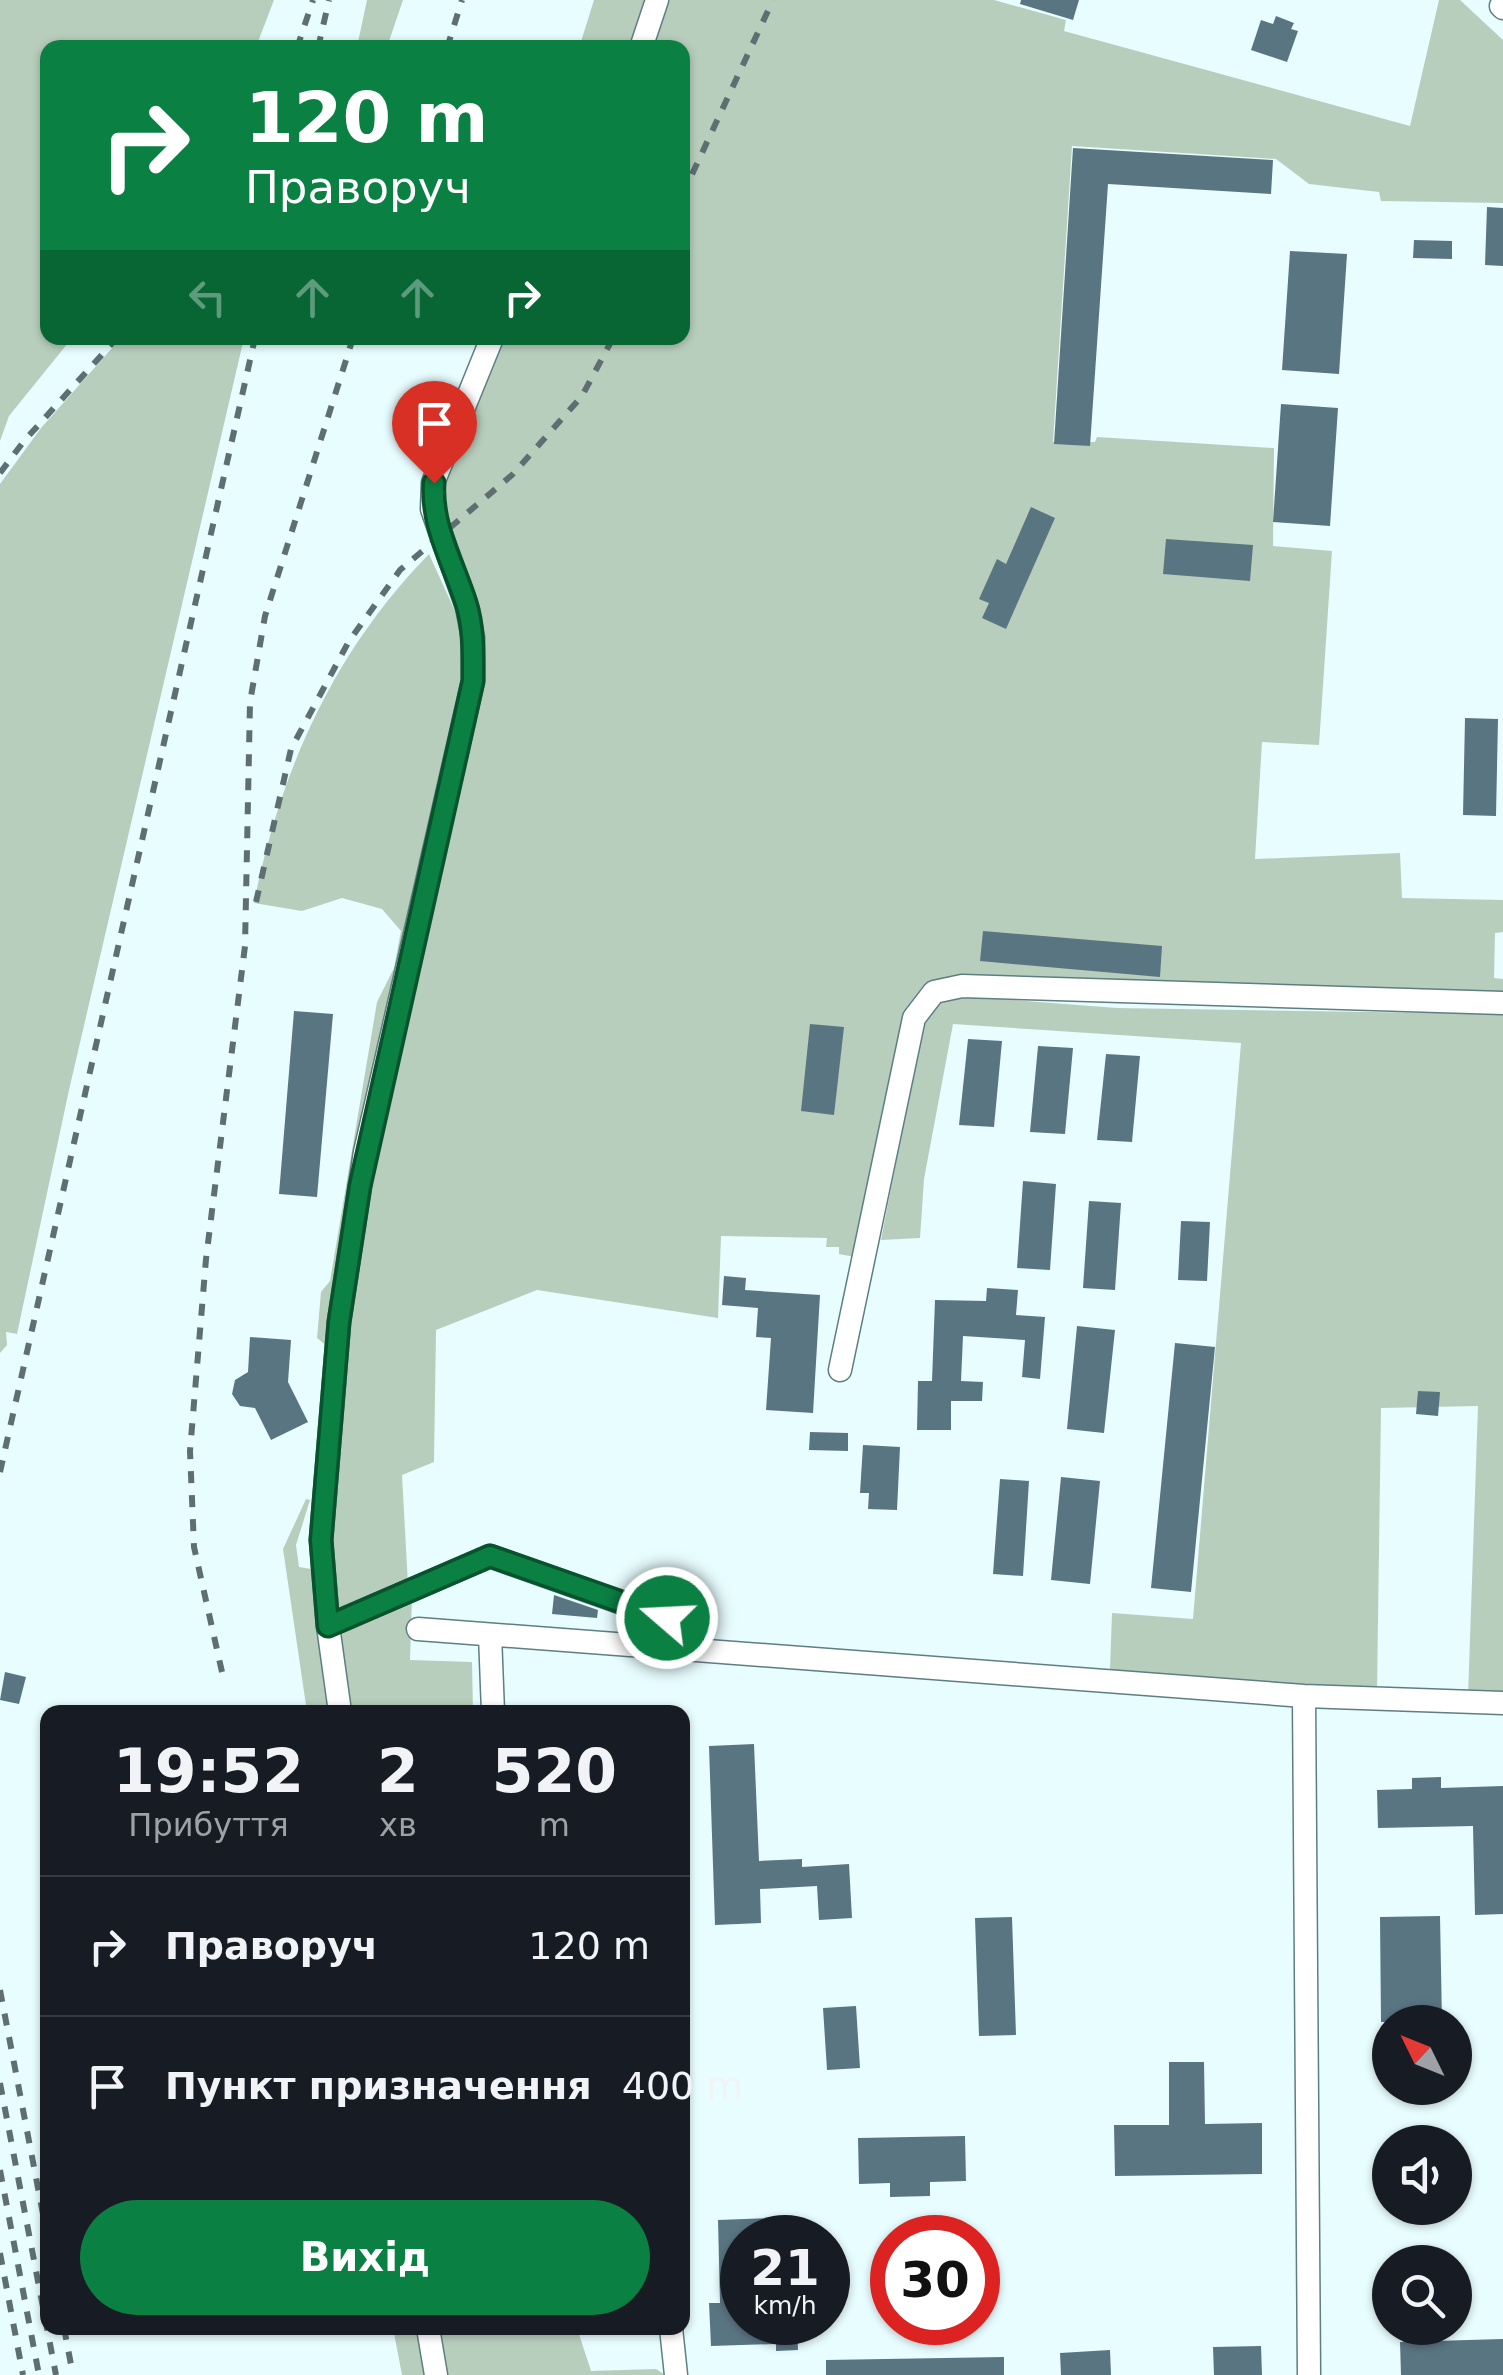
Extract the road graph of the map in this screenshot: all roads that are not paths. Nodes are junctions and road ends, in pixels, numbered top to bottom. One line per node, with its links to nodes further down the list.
1 (657, 0): 2 (street)
2 (643, 40)
3 (489, 345): 6 (street)
4 (1503, 1004): 5 (street)
5 (840, 1370)
6 (328, 1626): 9 (street); 12 (street)
7 (418, 1629): 8 (street)
8 (490, 1635): 9 (street); 13 (street)
9 (663, 1646): 10 (street)
10 (1304, 1696): 11 (street); 18 (street)
11 (1503, 1703)
12 (339, 1705)
13 (493, 1705)
14 (429, 2335): 16 (street)
15 (672, 2335): 17 (street)
16 (436, 2375)
17 (676, 2375)
18 (1309, 2375)

